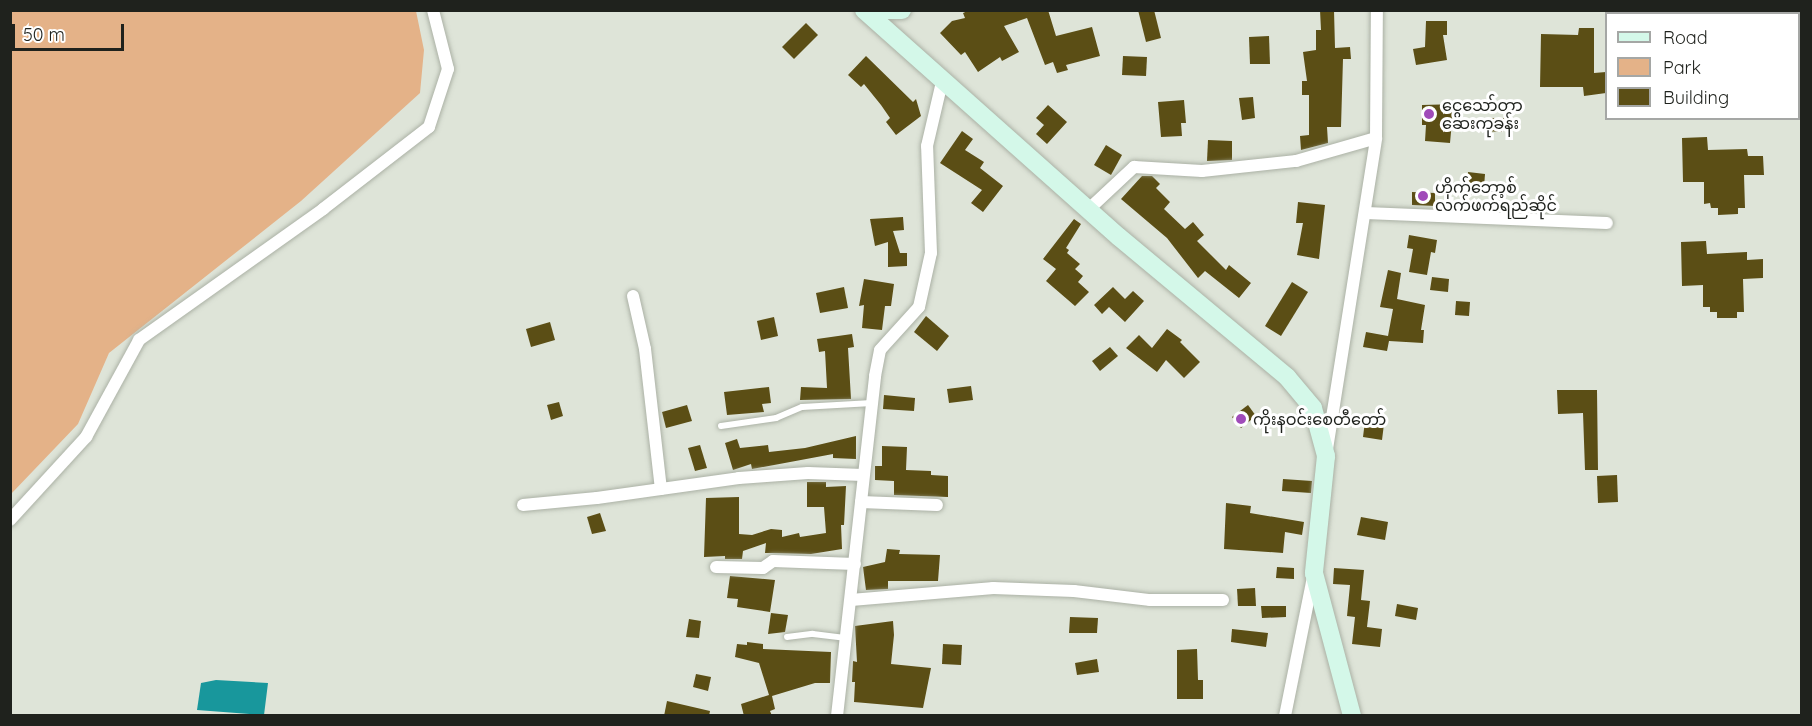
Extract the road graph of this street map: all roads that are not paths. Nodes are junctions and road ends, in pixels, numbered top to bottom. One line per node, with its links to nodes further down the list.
1 (433, 10): 20 (street)
2 (864, 10): 6 (main road)
3 (881, 10): 4 (main road)
4 (902, 10)
5 (1377, 10): 7 (street)
6 (942, 82): 8 (main road); 12 (street)
7 (1376, 138): 8 (street); 9 (street)
8 (1089, 209): 14 (main road)
9 (1366, 213): 10 (street); 14 (street)
10 (1607, 223)
11 (633, 296): 16 (street)
12 (872, 403): 13 (lane); 15 (street)
13 (721, 426)
14 (1326, 456): 23 (main road)
15 (863, 475): 16 (street); 17 (street)
16 (661, 489): 18 (street)
17 (861, 502): 19 (street); 21 (street)
18 (524, 505)
19 (937, 505)
20 (10, 520)
21 (855, 564): 22 (street); 24 (street)
22 (716, 567)
23 (1314, 573): 29 (street); 30 (main road)
24 (851, 600): 25 (street); 27 (street)
25 (1222, 600)
26 (787, 638): 27 (lane)
27 (848, 638): 28 (street)
28 (837, 716)
29 (1285, 716)
30 (1352, 716)

